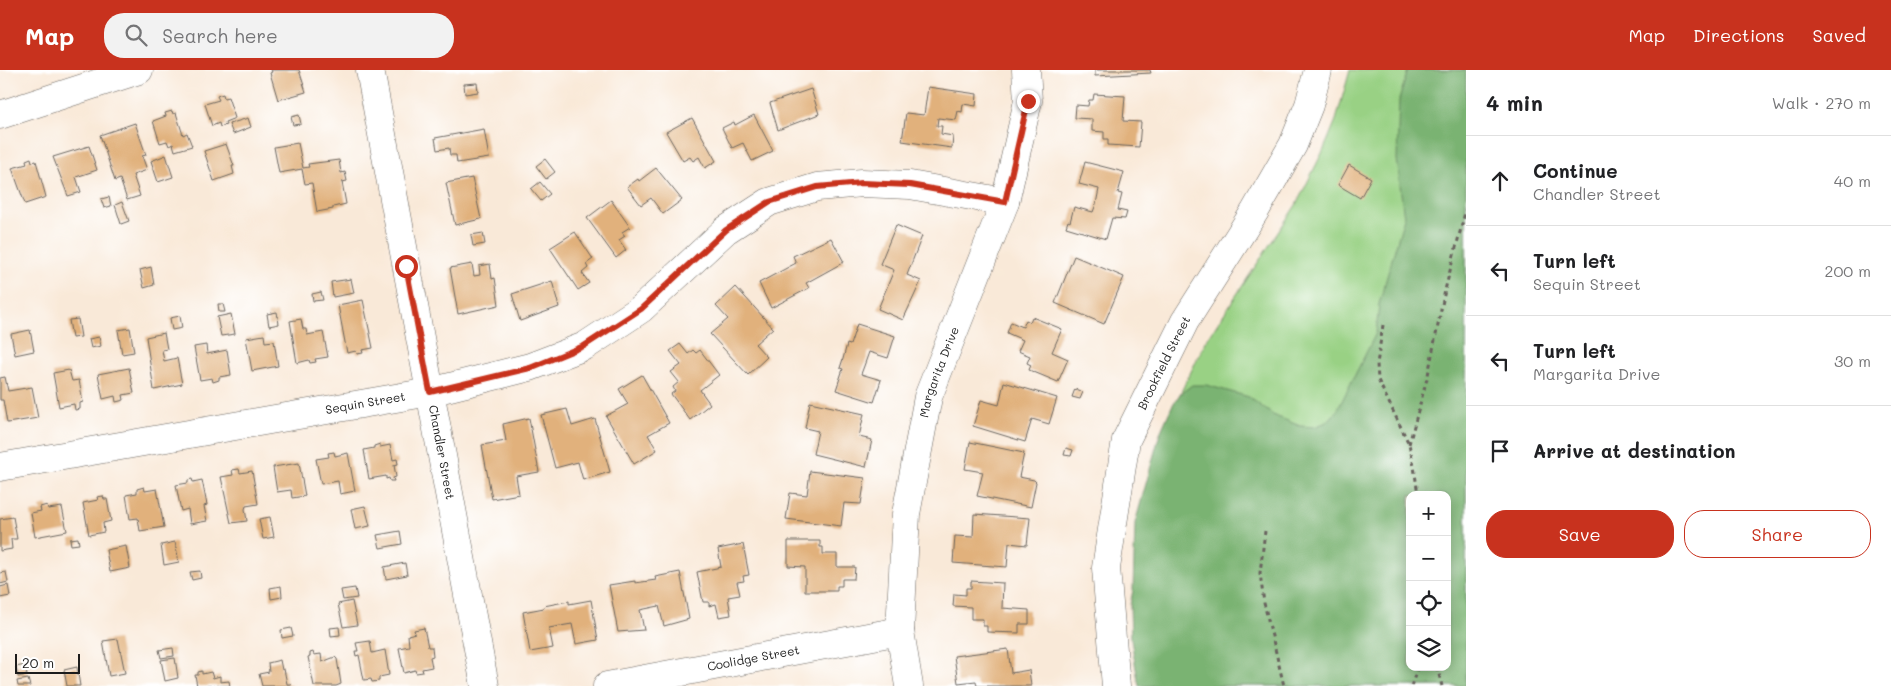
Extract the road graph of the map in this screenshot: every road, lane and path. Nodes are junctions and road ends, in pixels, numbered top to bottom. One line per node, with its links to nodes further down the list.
1 (139, 70): 5 (street)
2 (370, 70): 9 (street, Chandler Street)
3 (1026, 70): 6 (street, Margarita Drive)
4 (1318, 70): 20 (street, Brookfield Street)
5 (0, 115)
6 (1005, 202): 9 (street, Sequin Street); 14 (street, Margarita Drive)
7 (1466, 209): 10 (path)
8 (1383, 325): 10 (path)
9 (430, 392): 11 (street, Sequin Street); 17 (street, Chandler Street)
10 (1409, 444): 12 (path)
11 (0, 467)
12 (1417, 491)
13 (1265, 531): 21 (path)
14 (900, 631): 18 (street, Coolidge Street); 19 (street, Margarita Drive)
15 (1417, 671): 22 (path)
16 (1438, 671): 23 (path)
17 (485, 686)
18 (606, 686)
19 (909, 686)
20 (1116, 686)
21 (1284, 686)
22 (1411, 686)
23 (1442, 686)

